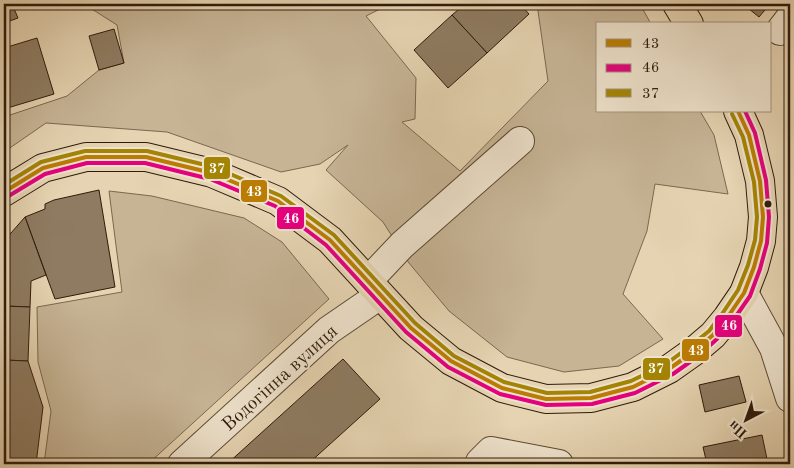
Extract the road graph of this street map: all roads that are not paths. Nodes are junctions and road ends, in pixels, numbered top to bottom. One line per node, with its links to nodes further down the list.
1 (678, 4): 2 (main road)
2 (688, 22)
3 (738, 112): 7 (main road)
4 (520, 141): 6 (street, Водогінна вулиця)
5 (4, 192): 6 (main road)
6 (374, 288): 7 (main road); 9 (street, Водогінна вулиця)
7 (744, 293): 8 (street)
8 (790, 398)
9 (182, 464)
10 (480, 464): 11 (street)
11 (558, 464)

